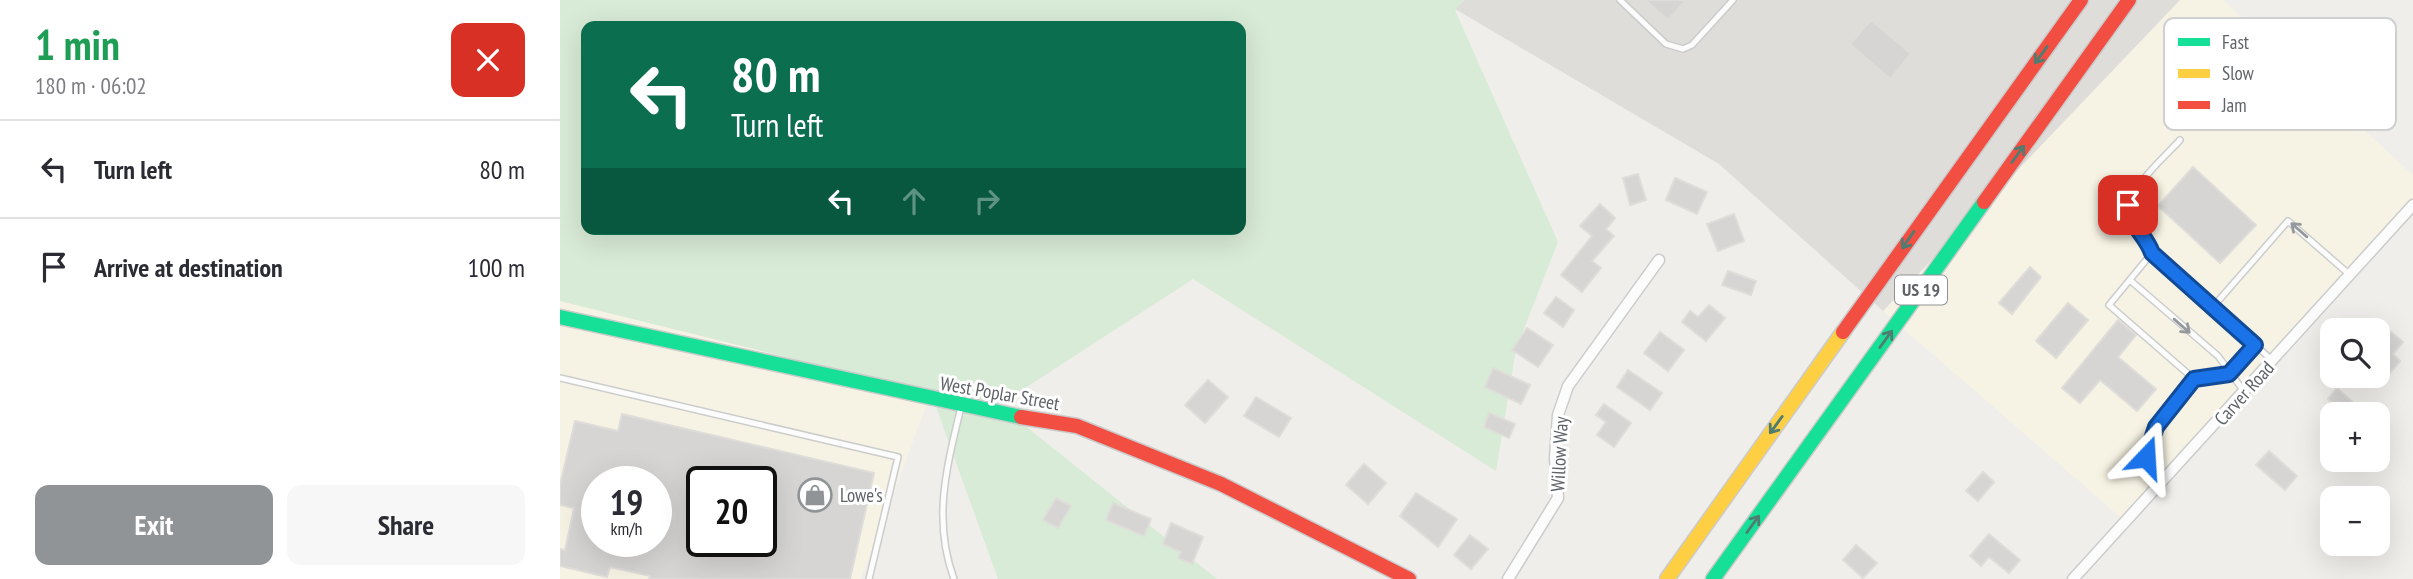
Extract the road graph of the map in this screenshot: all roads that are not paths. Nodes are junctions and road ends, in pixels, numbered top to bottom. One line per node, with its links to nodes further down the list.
1 (1620, 0): 2 (lane)
2 (1733, 0)
3 (2081, 0): 25 (main road, US 19, one-way to 25)
4 (2129, 0): 26 (main road, US 19, one-way to 4)
5 (2180, 140): 7 (lane)
6 (2413, 205): 9 (street, Carver Road)
7 (2152, 253): 10 (lane); 11 (lane)
8 (1659, 260): 24 (street, Willow Way)
9 (2350, 275): 11 (lane, one-way to 11); 14 (street, Carver Road)
10 (2131, 281): 15 (lane, one-way to 15); 17 (lane)
11 (2211, 308): 13 (lane)
12 (560, 317): 19 (main road, West Poplar Street)
13 (2255, 345): 14 (lane); 15 (lane)
14 (2273, 361): 18 (street, Carver Road)
15 (2229, 374): 17 (lane); 18 (lane)
16 (560, 379): 21 (lane)
17 (2194, 379): 20 (lane)
18 (2245, 393): 20 (street, Carver Road)
19 (961, 407): 22 (lane); 23 (main road, West Poplar Street)
20 (2159, 485): 27 (street, Carver Road)
21 (869, 579)
22 (954, 579)
23 (1409, 579)
24 (1508, 579)
25 (1667, 579)
26 (1713, 579)
27 (2073, 579)

